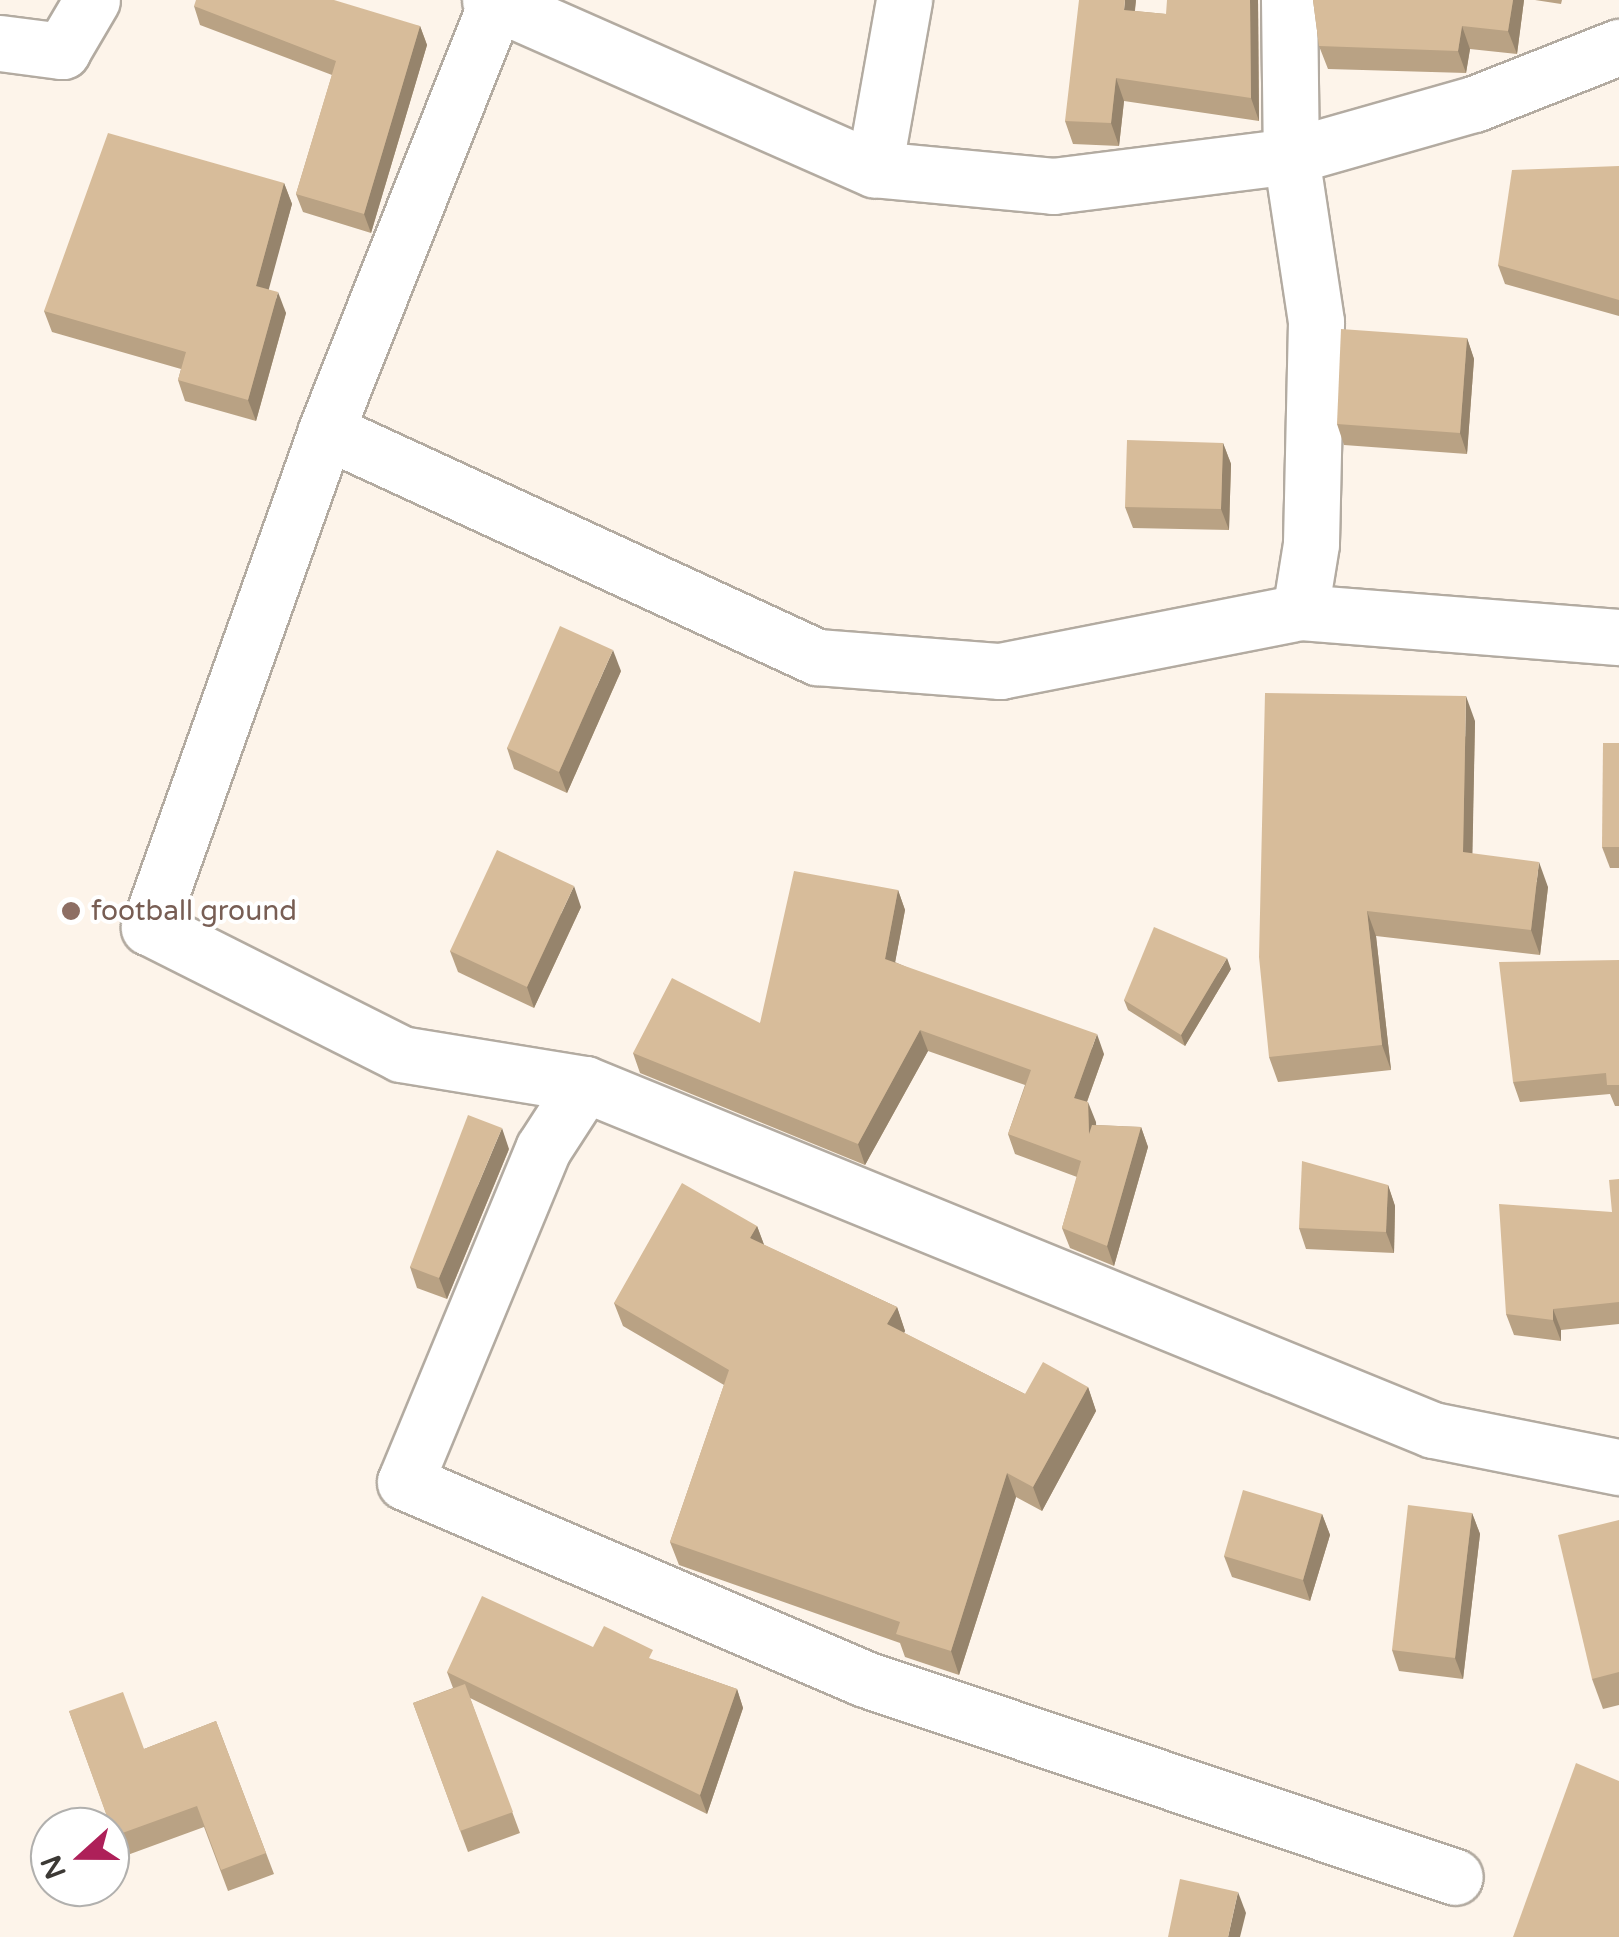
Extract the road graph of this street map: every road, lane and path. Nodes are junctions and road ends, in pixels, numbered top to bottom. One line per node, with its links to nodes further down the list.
1 (92, 0): 5 (street)
2 (904, 0): 8 (street)
3 (1289, 0): 7 (street)
4 (493, 1): 8 (street); 9 (street)
5 (0, 43)
6 (1619, 48): 7 (street)
7 (1291, 156): 8 (street); 10 (street)
8 (874, 169)
9 (326, 431): 10 (street); 12 (street)
10 (1300, 612): 11 (street)
11 (1619, 637)
12 (585, 1084): 13 (street); 14 (street)
13 (1619, 1467)
14 (1455, 1876)

